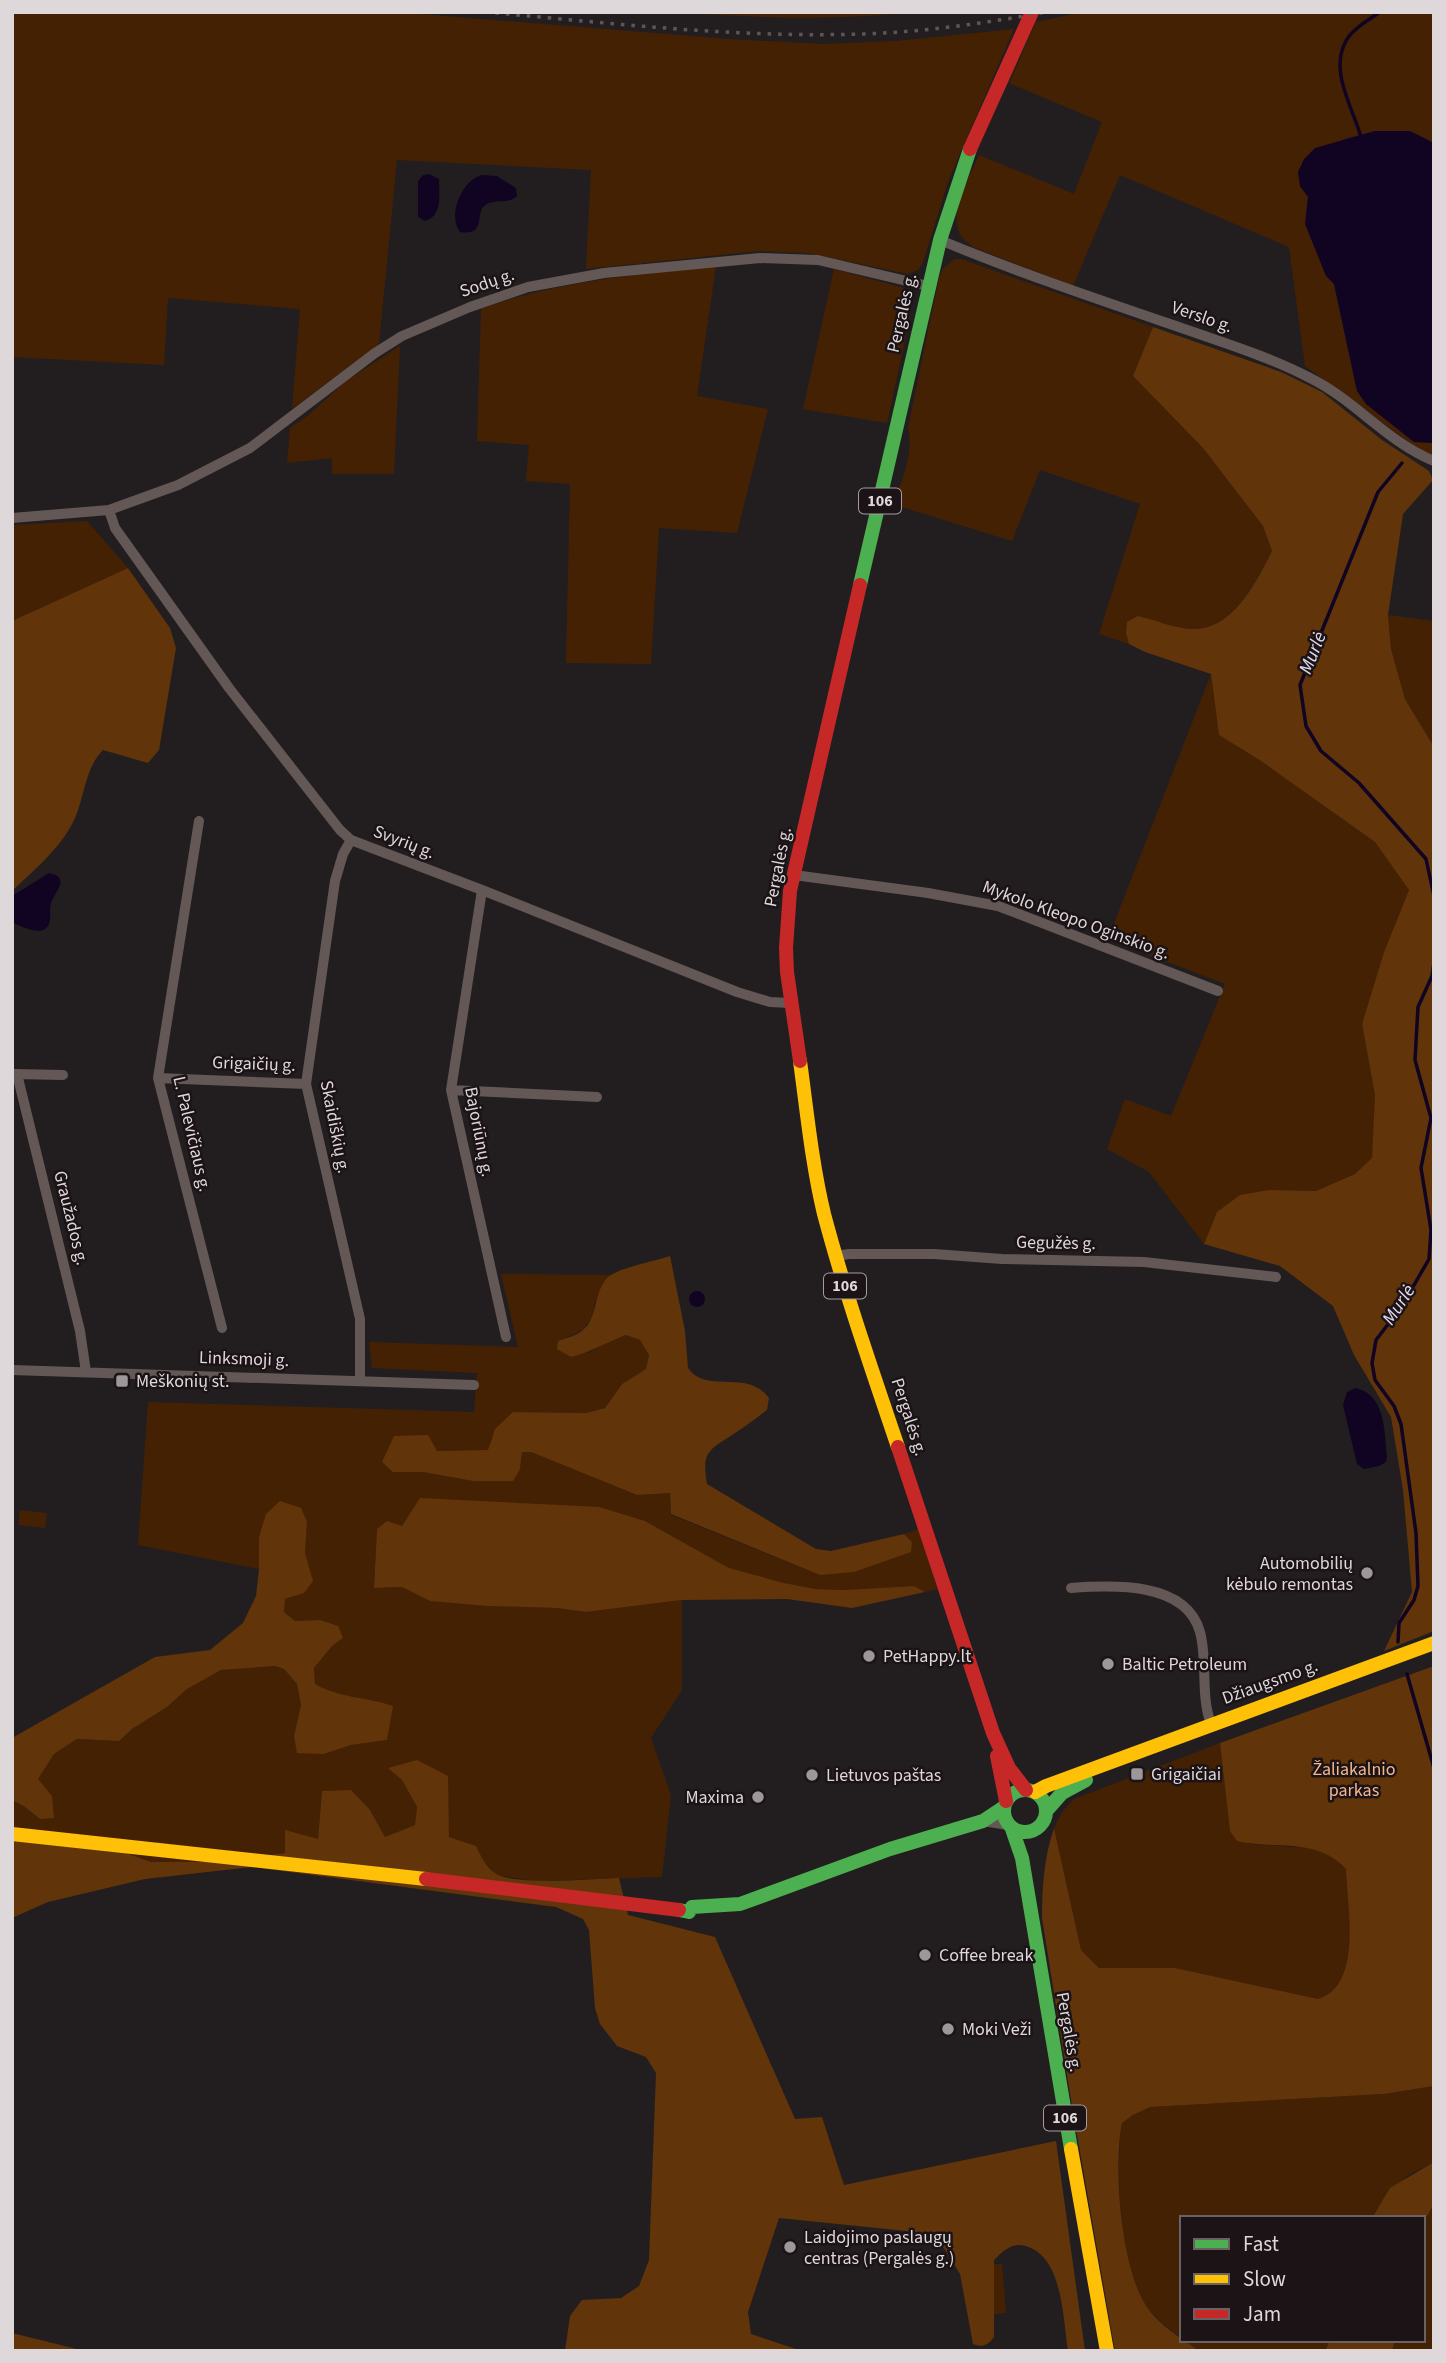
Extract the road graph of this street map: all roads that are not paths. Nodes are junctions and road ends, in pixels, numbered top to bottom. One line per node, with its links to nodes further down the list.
1 (1032, 12): 2 (main road, Pergalės g. / 106)
2 (940, 240): 3 (main road, Pergalės g. / 106); 4 (street, Verslo g.)
3 (928, 286): 5 (street, Sodų g.); 9 (main road, Pergalės g. / 106)
4 (1434, 461)
5 (108, 510): 6 (street, Sodų g.); 8 (street, Svyrių g.)
6 (12, 518)
7 (200, 821): 15 (street, L. Palevičiaus g.)
8 (351, 841): 10 (street, Svyrių g.); 16 (street, Skaidiškių g.)
9 (794, 875): 11 (street, Mykolo Kleopo Oginskio g.); 12 (main road, Pergalės g. / 106)
10 (482, 890): 12 (street, Svyrių g.); 17 (street, Bajoriūnų g.)
11 (1218, 991)
12 (790, 1003): 19 (main road, Pergalės g. / 106)
13 (15, 1074): 14 (street); 24 (street, Graužados g.)
14 (64, 1075)
15 (158, 1079): 16 (street, Grigaičių g.); 21 (street, L. Palevičiaus g.)
16 (306, 1084): 25 (street, Skaidiškių g.)
17 (451, 1090): 18 (street); 22 (street, Bajoriūnų g.)
18 (597, 1097)
19 (836, 1256): 20 (street, Gegužės g.); 30 (main road, Pergalės g. / 106)
20 (1276, 1277)
21 (222, 1328)
22 (506, 1337)
23 (12, 1370): 24 (street, Linksmoji g.)
24 (86, 1372): 25 (street, Linksmoji g.)
25 (360, 1380): 26 (street, Linksmoji g.)
26 (474, 1385)
27 (1071, 1588): 29 (street)
28 (1434, 1643): 29 (main road, Džiaugsmo g.)
29 (1211, 1724): 31 (main road, Džiaugsmo g.)
30 (993, 1733): 32 (main road, Pergalės g. / 106); 33 (main road, Pergalės g. / 106)
31 (1121, 1760): 32 (main road, Džiaugsmo g.); 34 (main road, Džiaugsmo g.)
32 (1031, 1791): 33 (main road); 34 (main road)
33 (1005, 1804): 35 (main road); 36 (main road)
34 (1046, 1810): 37 (main road)
35 (983, 1821): 36 (street); 38 (main road)
36 (1010, 1827): 37 (main road); 39 (main road, Pergalės g. / 106)
37 (1035, 1830): 39 (main road, Pergalės g. / 106)
38 (12, 1834)
39 (1026, 1885): 40 (main road, Pergalės g. / 106)
40 (1107, 2351)

